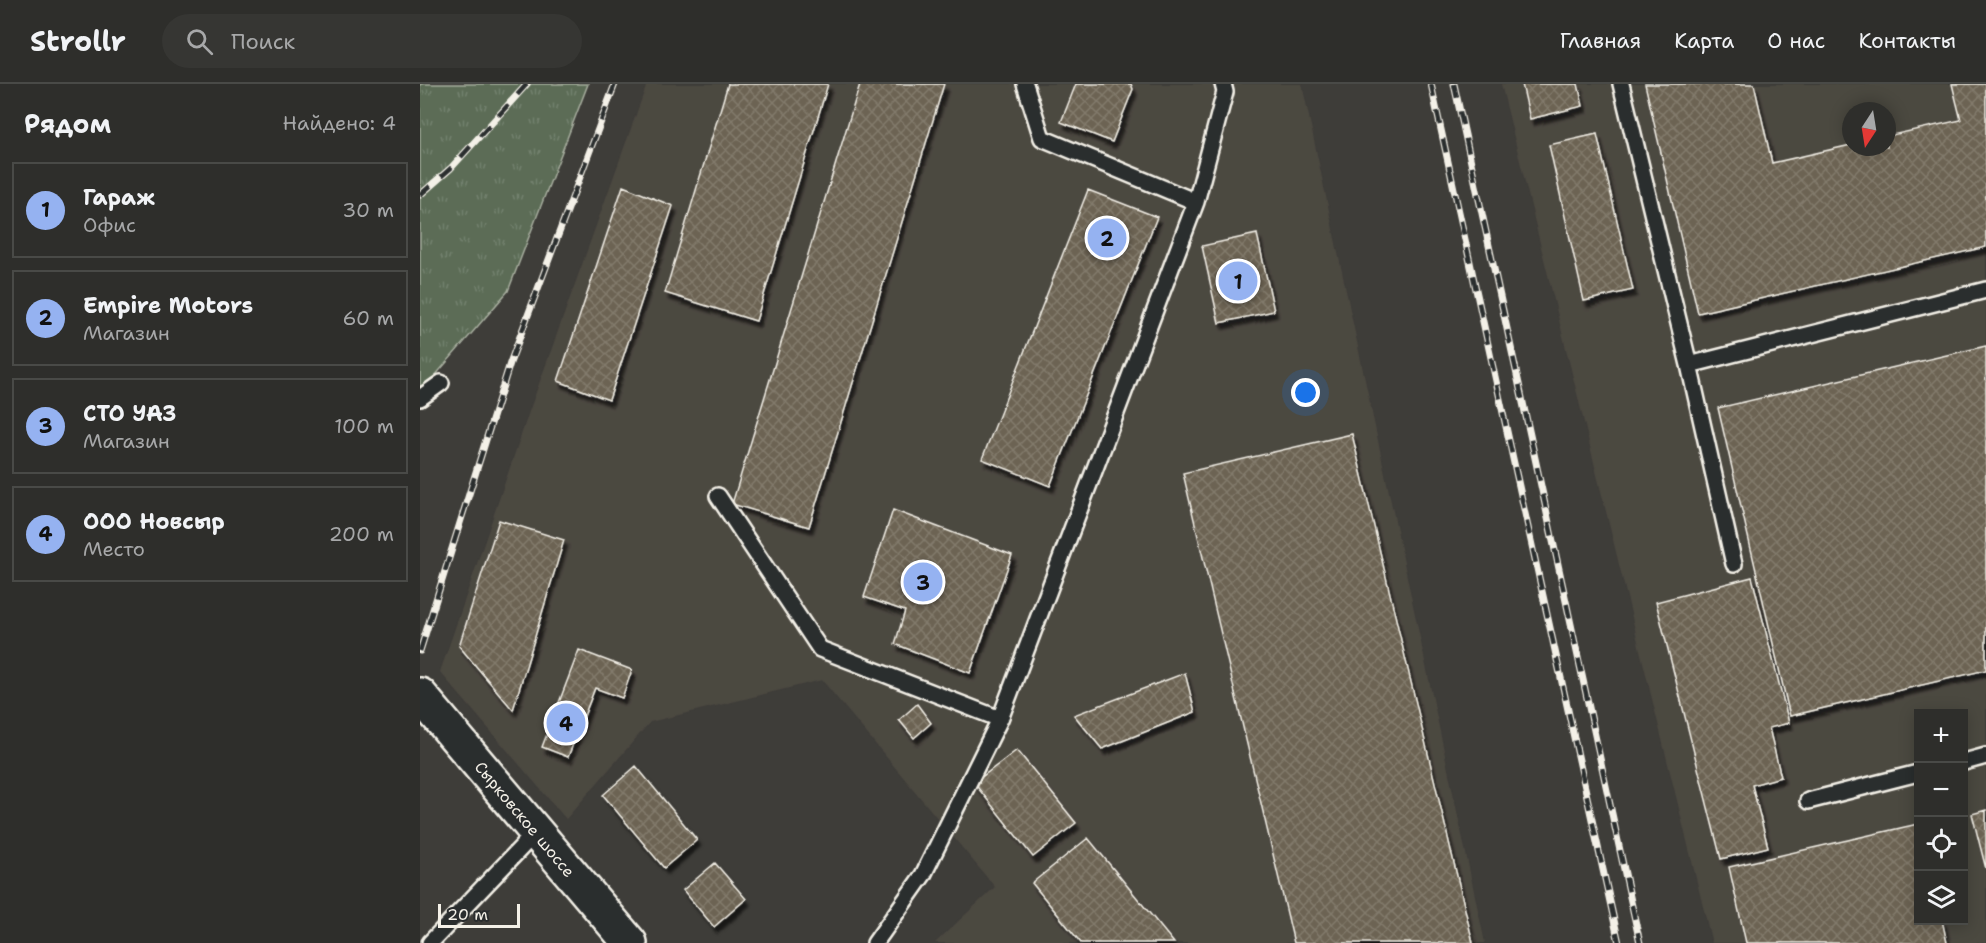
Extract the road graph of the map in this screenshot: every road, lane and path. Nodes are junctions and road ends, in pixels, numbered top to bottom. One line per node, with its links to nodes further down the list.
1 (1025, 84): 4 (lane)
2 (1223, 84): 4 (lane)
3 (1621, 84): 6 (lane)
4 (1196, 202): 12 (lane)
5 (1986, 290): 6 (lane)
6 (1689, 365): 10 (lane)
7 (441, 383): 8 (lane)
8 (420, 398)
9 (718, 495): 12 (lane)
10 (1734, 564)
11 (420, 695): 17 (main road, Сырковское шоссе)
12 (1000, 719): 20 (lane)
13 (1986, 756): 14 (lane)
14 (1968, 761)
15 (1914, 774): 16 (lane)
16 (1808, 801)
17 (536, 832): 18 (lane); 19 (main road, Сырковское шоссе)
18 (430, 943)
19 (630, 943)
20 (875, 943)

